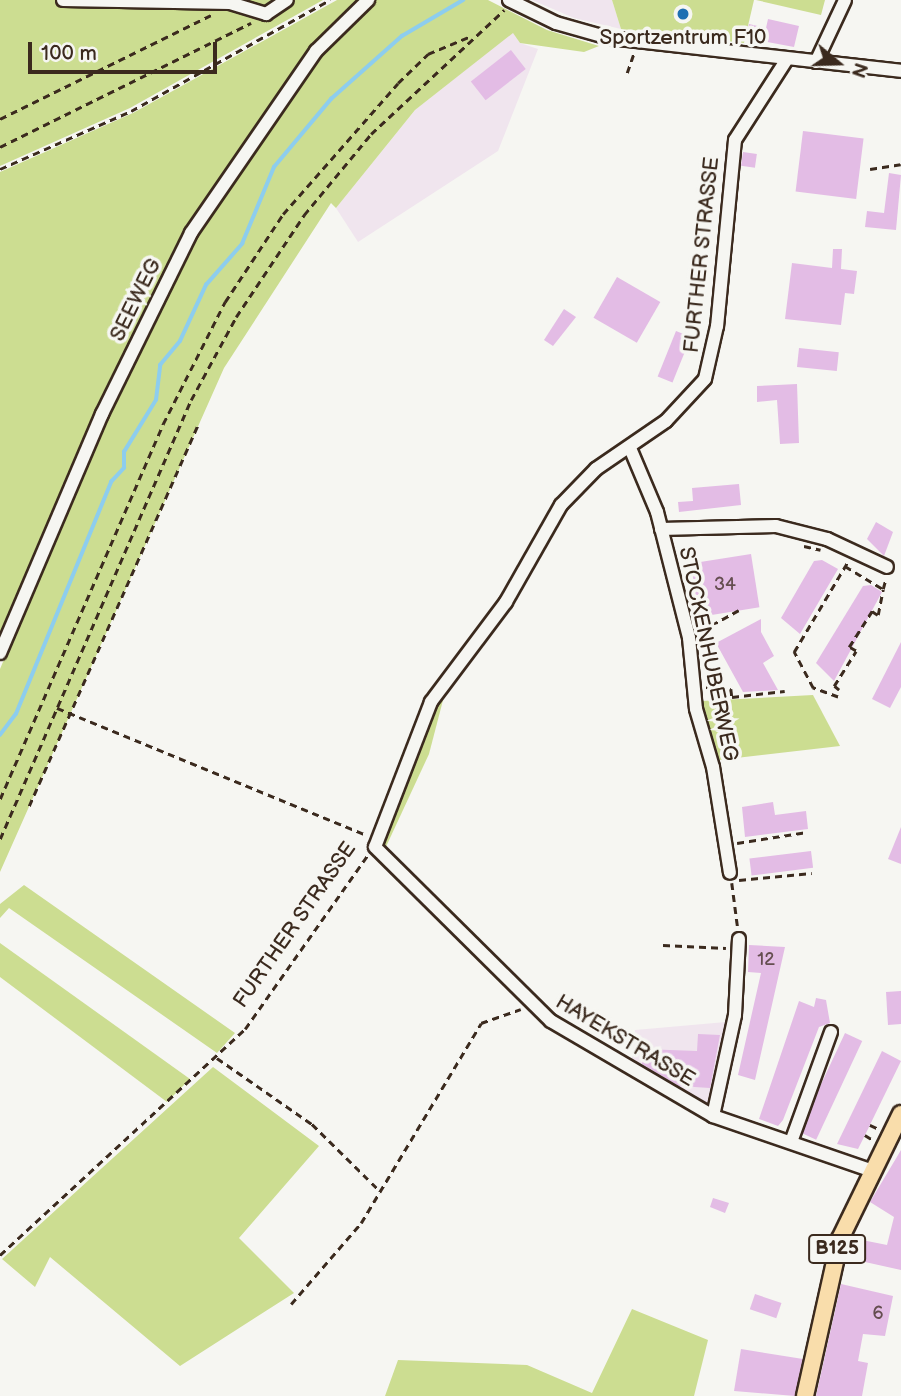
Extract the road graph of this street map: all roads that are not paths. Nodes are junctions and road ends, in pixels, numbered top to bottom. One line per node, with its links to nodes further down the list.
1 (63, 0): 2 (street)
2 (286, 0)
3 (368, 0): 12 (street, SEEWEG)
4 (845, 0): 7 (street)
5 (510, 1): 6 (street)
6 (788, 59): 7 (street); 9 (street, FURTHER STRASSE)
7 (816, 62): 8 (street)
8 (901, 71)
9 (630, 448): 10 (street, STOCKENHUBERWEG); 14 (street, FURTHER STRASSE)
10 (662, 529): 11 (street); 15 (street, STOCKENHUBERWEG)
11 (887, 567)
12 (3, 634): 13 (street, SEEWEG)
13 (0, 653)
14 (375, 843): 18 (street, HAYEKSTRASSE)
15 (731, 877)
16 (739, 944): 18 (street)
17 (831, 1032): 20 (street)
18 (713, 1116): 20 (street, HAYEKSTRASSE)
19 (895, 1124): 21 (main road, B125)
20 (791, 1142): 21 (street, HAYEKSTRASSE)
21 (870, 1170): 22 (main road, B125)
22 (805, 1396)

